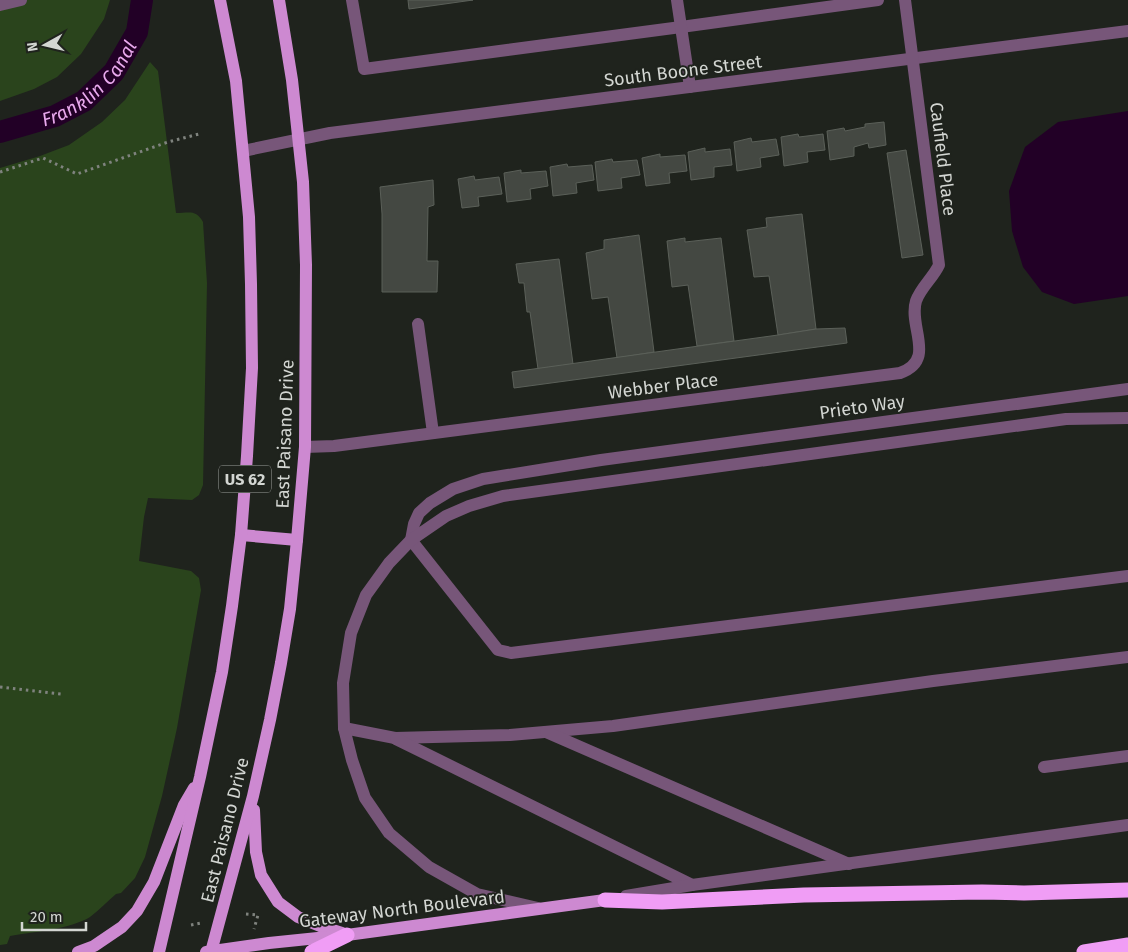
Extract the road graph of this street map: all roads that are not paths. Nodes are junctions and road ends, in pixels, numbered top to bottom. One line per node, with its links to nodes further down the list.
1 (21, 0): 8 (street)
2 (220, 0): 14 (main road, East Paisano Drive / US 62)
3 (279, 0): 13 (main road, East Paisano Drive)
4 (352, 0): 9 (street)
5 (677, 0): 9 (street)
6 (878, 0): 9 (street)
7 (905, 0): 11 (street, Caufield Place)
8 (0, 5)
9 (681, 27): 12 (street)
10 (1128, 31): 11 (street, South Boone Street)
11 (912, 58): 12 (street, South Boone Street); 15 (street, Caufield Place)
12 (690, 88): 13 (street, South Boone Street)
13 (298, 139): 14 (street, South Boone Street); 20 (main road, East Paisano Drive)
14 (243, 151): 21 (main road, East Paisano Drive / US 62)
15 (939, 265): 19 (street, Webber Place)
16 (418, 324): 19 (street)
17 (1128, 389): 23 (street, Prieto Way)
18 (1128, 418): 23 (street)
19 (433, 433): 20 (street, Webber Place)
20 (305, 447): 22 (main road, East Paisano Drive)
21 (241, 535): 22 (main road); 31 (main road, East Paisano Drive / US 62)
22 (297, 540): 32 (main road, East Paisano Drive)
23 (411, 540): 24 (street); 26 (street)
24 (1128, 576)
25 (1128, 657): 27 (street)
26 (344, 728): 28 (street); 38 (street)
27 (545, 732): 28 (street); 34 (street)
28 (395, 738): 35 (street)
29 (1128, 756): 30 (street)
30 (1044, 767)
31 (200, 777): 41 (main road); 42 (main road, East Paisano Drive / US 62)
32 (253, 796): 39 (main road); 43 (main road, East Paisano Drive)
33 (1128, 825): 34 (street)
34 (849, 864): 35 (street)
35 (692, 885): 37 (street)
36 (1128, 890): 37 (highway)
37 (605, 900): 38 (main road, Gateway North Boulevard)
38 (540, 909): 39 (main road, Gateway North Boulevard)
39 (347, 935): 43 (main road, Gateway North Boulevard); 44 (highway)
40 (1128, 944): 45 (highway)
41 (78, 952)
42 (159, 952)
43 (209, 952)
44 (312, 952)
45 (1084, 952)

